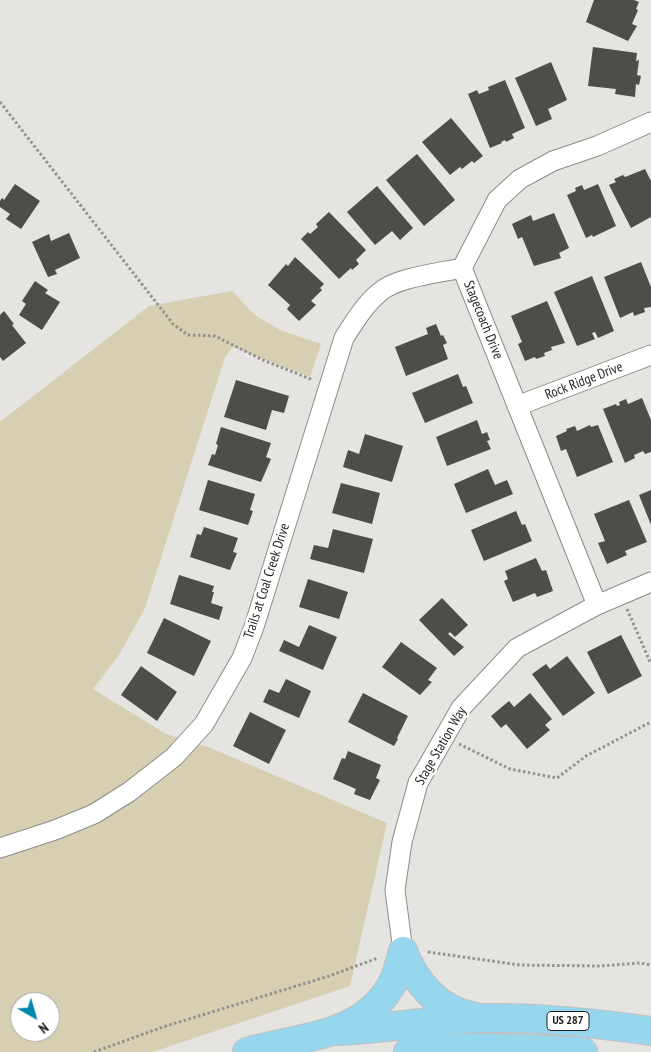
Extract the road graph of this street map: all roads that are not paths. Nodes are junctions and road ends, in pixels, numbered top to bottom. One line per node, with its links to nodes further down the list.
1 (651, 122): 2 (street, Stagecoach Drive)
2 (462, 268): 4 (street, Stagecoach Drive); 7 (street, Trails at Coal Creek Drive)
3 (651, 355): 4 (street, Rock Ridge Drive)
4 (517, 406): 6 (street, Stagecoach Drive)
5 (651, 582): 6 (street, Stage Station Way)
6 (598, 605): 8 (street, Stage Station Way)
7 (0, 848)
8 (403, 953): 9 (main road); 10 (main road)
9 (484, 1018): 10 (main road, US 287); 11 (main road, US 287)
10 (332, 1031): 12 (main road, US 287)
11 (651, 1031)
12 (247, 1052)
13 (408, 1052): 14 (main road, US 287)
14 (583, 1052)

